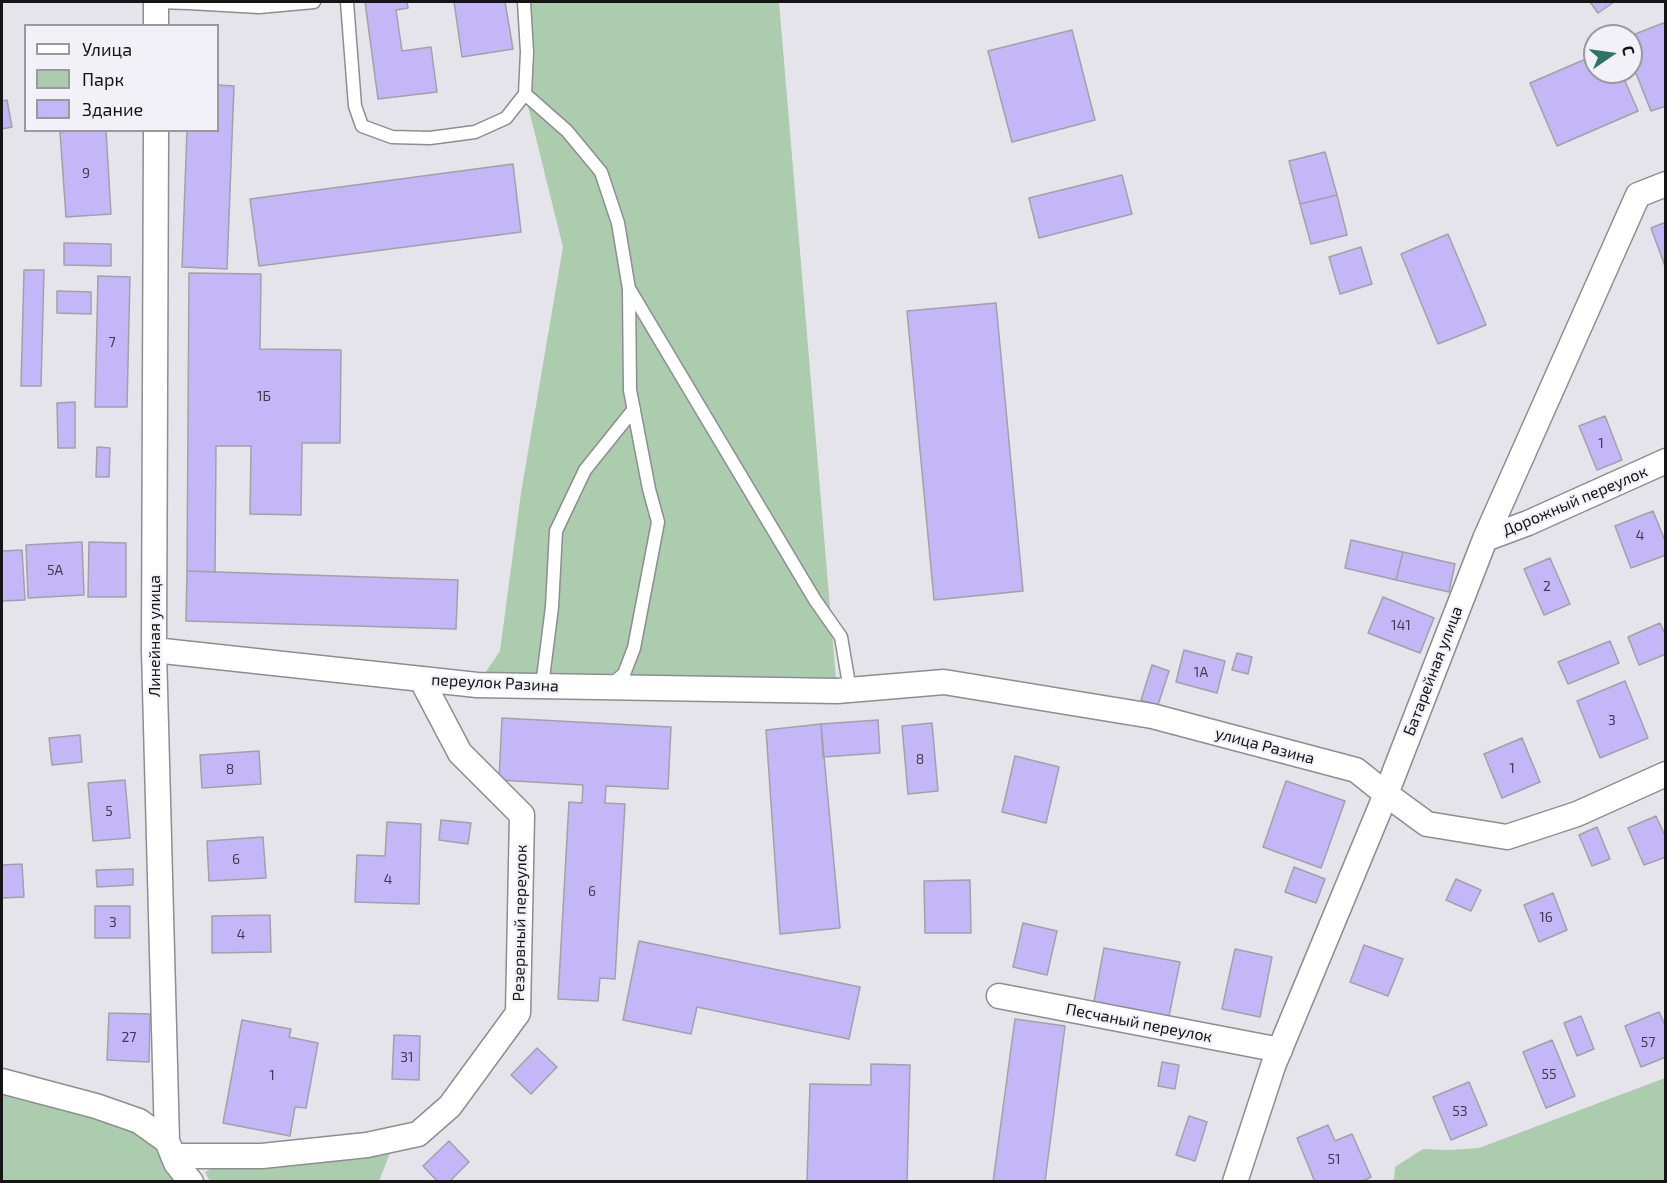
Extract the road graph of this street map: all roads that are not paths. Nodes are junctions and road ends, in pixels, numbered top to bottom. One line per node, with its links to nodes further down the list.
1 (156, 2): 2 (lane); 5 (street)
2 (314, 2)
3 (347, 2): 6 (lane)
4 (524, 2): 6 (lane)
5 (156, 24)
6 (525, 94): 9 (lane)
7 (156, 132): 13 (street, Линейная улица)
8 (1665, 184): 12 (street, Батарейная улица)
9 (629, 289): 10 (lane); 17 (lane)
10 (634, 410): 15 (lane); 16 (lane)
11 (1665, 462): 12 (street, Дорожный переулок)
12 (1485, 539): 19 (street, Батарейная улица)
13 (154, 650): 14 (street, переулок Разина); 23 (street, Линейная улица)
14 (421, 679): 15 (street, переулок Разина); 23 (street, Резервный переулок)
15 (542, 686): 16 (street, переулок Разина)
16 (607, 687): 17 (street, переулок Разина)
17 (843, 690): 19 (street, улица Разина)
18 (1665, 774): 19 (street, улица Разина)
19 (1386, 794): 21 (street, Батарейная улица)
20 (999, 996): 21 (street, Песчаный переулок)
21 (1280, 1050): 25 (street, Батарейная улица)
22 (2, 1081): 23 (street)
23 (170, 1149): 24 (street)
24 (191, 1182)
25 (1235, 1182)

